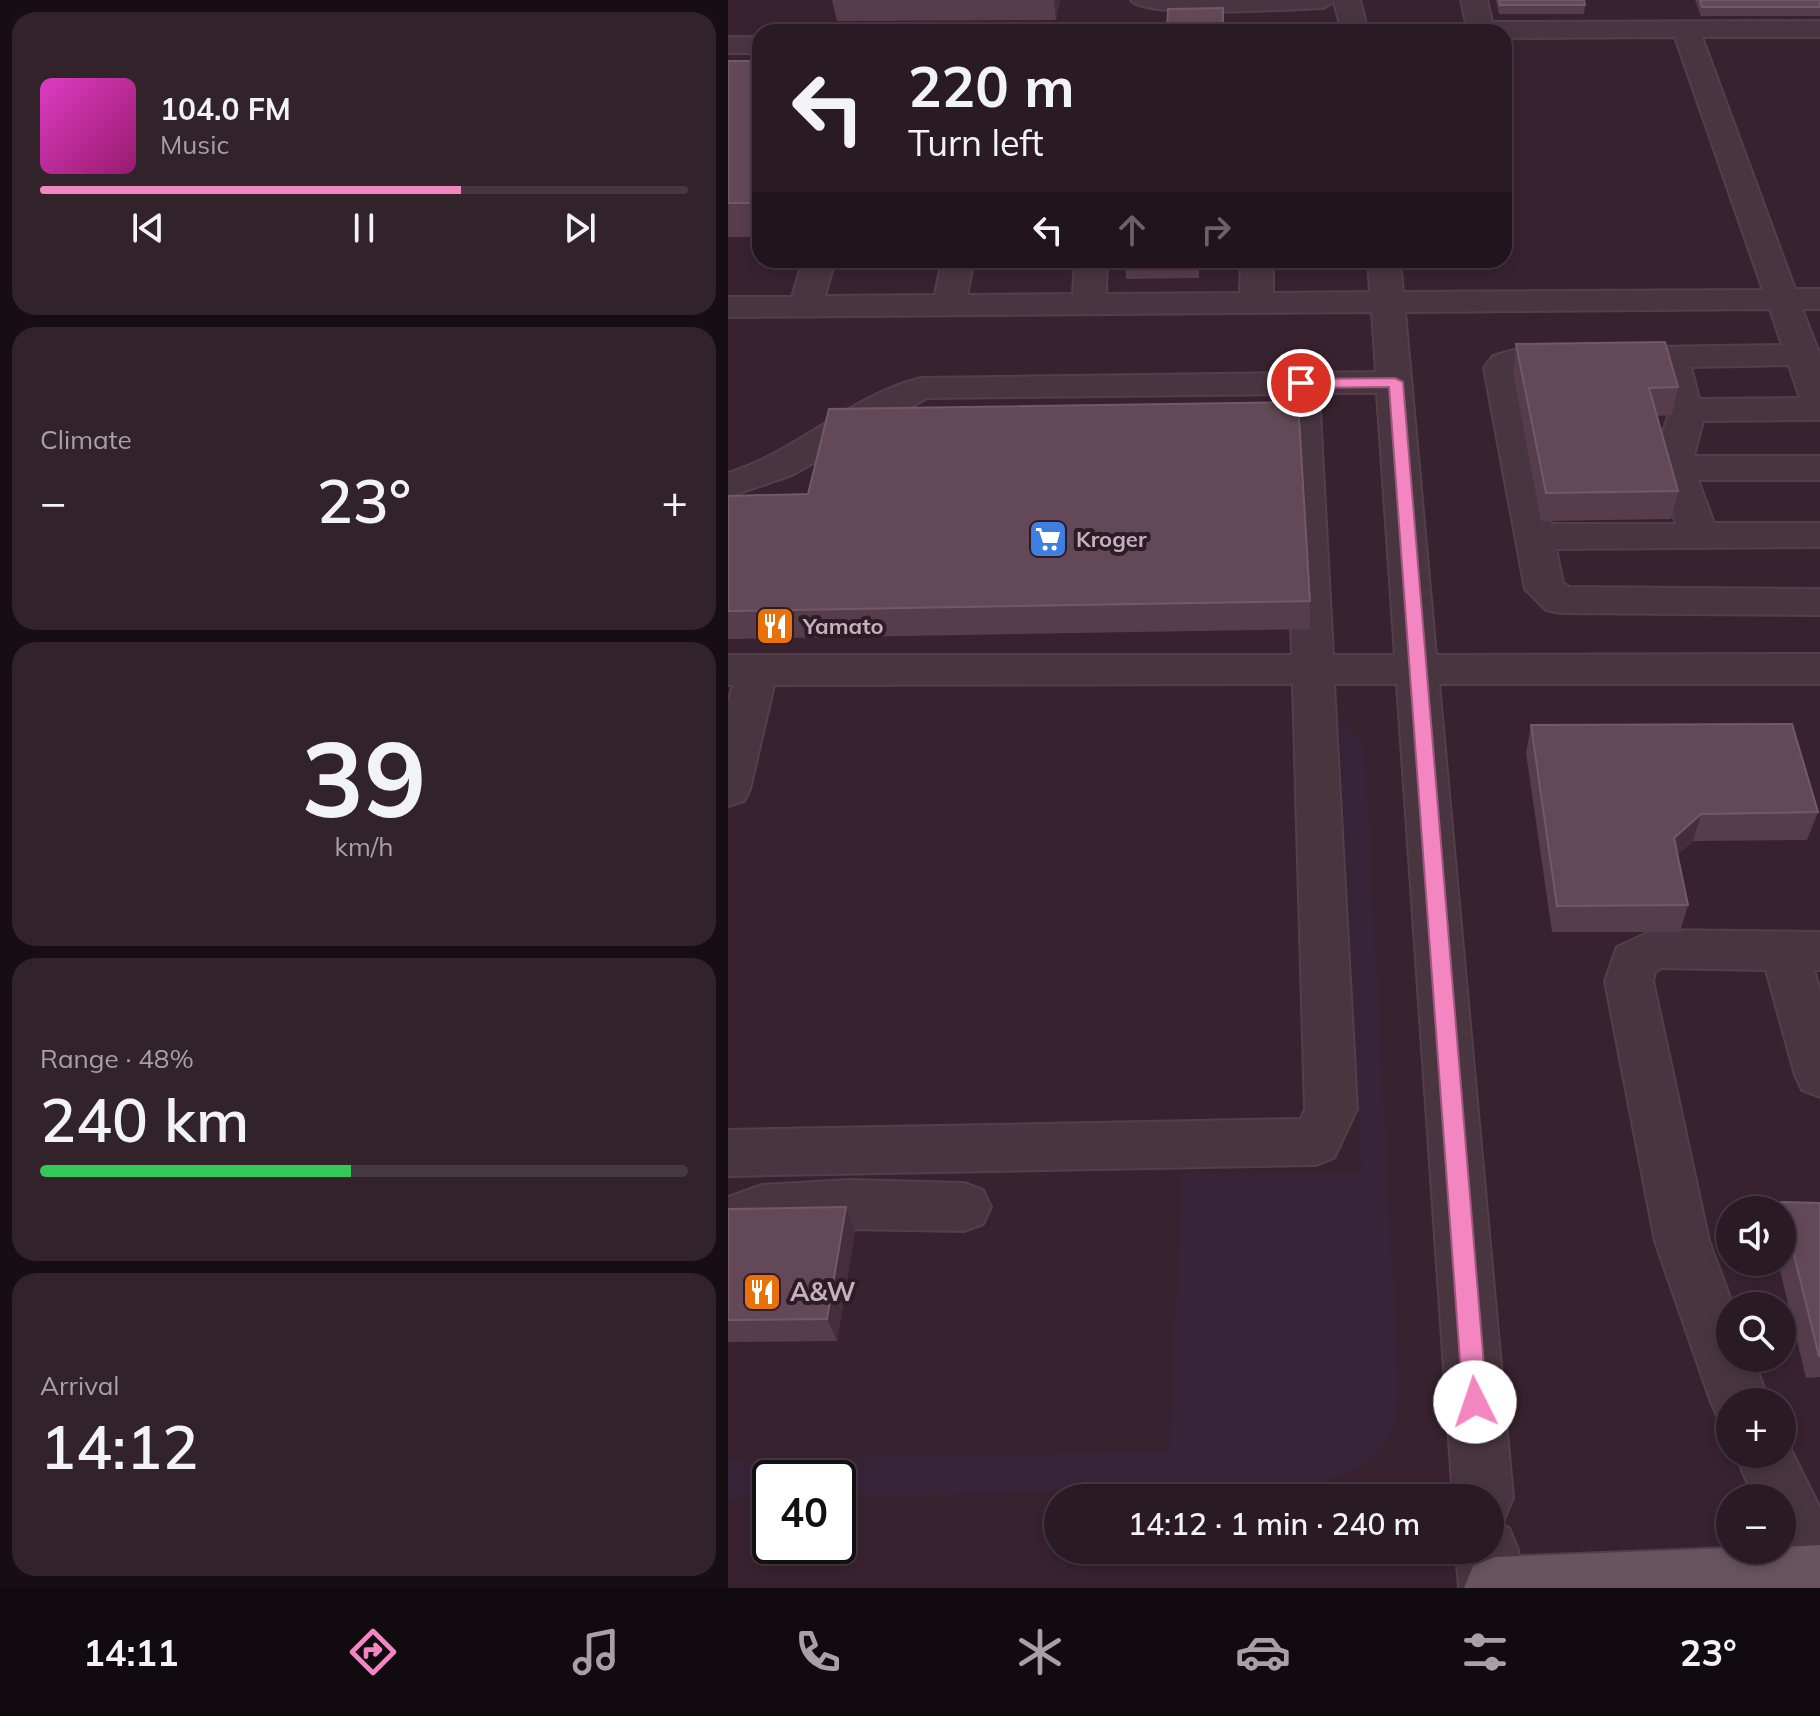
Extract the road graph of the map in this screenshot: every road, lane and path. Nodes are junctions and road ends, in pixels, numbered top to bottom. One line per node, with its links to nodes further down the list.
1 (1144, 0): 2 (street)
2 (1323, 0)
3 (1347, 0): 5 (street)
4 (1474, 0): 6 (street)
5 (1353, 24)
6 (1479, 24)
7 (1820, 29): 9 (street)
8 (1512, 30): 9 (street)
9 (1686, 30): 18 (street)
10 (728, 45): 11 (street)
11 (752, 45)
12 (817, 268): 23 (street)
13 (956, 268): 22 (street)
14 (1091, 268): 20 (street)
15 (1257, 268): 19 (street)
16 (1385, 268): 21 (street)
17 (1820, 299): 18 (street)
18 (1785, 300): 21 (street); 25 (street)
19 (1256, 302): 20 (street); 21 (street)
20 (1089, 303): 22 (street)
21 (1388, 303): 27 (street)
22 (949, 305): 23 (street)
23 (806, 306): 24 (street)
24 (728, 307)
25 (1803, 355): 26 (street); 29 (street)
26 (1671, 357): 30 (street); 36 (street)
27 (1395, 382): 28 (street); 40 (street)
28 (1301, 383): 33 (street); 39 (street)
29 (1820, 406): 30 (street)
30 (1686, 410): 31 (street)
31 (1676, 468): 32 (street); 35 (street)
32 (1820, 468)
33 (728, 485)
34 (1820, 535): 35 (street)
35 (1699, 536): 36 (street)
36 (1535, 537): 37 (street)
37 (1820, 602)
38 (743, 670): 39 (street); 42 (street)
39 (1314, 670): 40 (street); 45 (street)
40 (1418, 670): 41 (street); 50 (street)
41 (1818, 674)
42 (728, 789)
43 (1802, 950): 44 (street); 48 (street)
44 (1820, 1075)
45 (728, 1153)
46 (964, 1207): 47 (street)
47 (728, 1240)
48 (1735, 1388)
49 (1770, 1468): 52 (street)
50 (1482, 1484)
51 (1489, 1564): 53 (street)
52 (1820, 1576): 53 (main road)
53 (1492, 1588)

